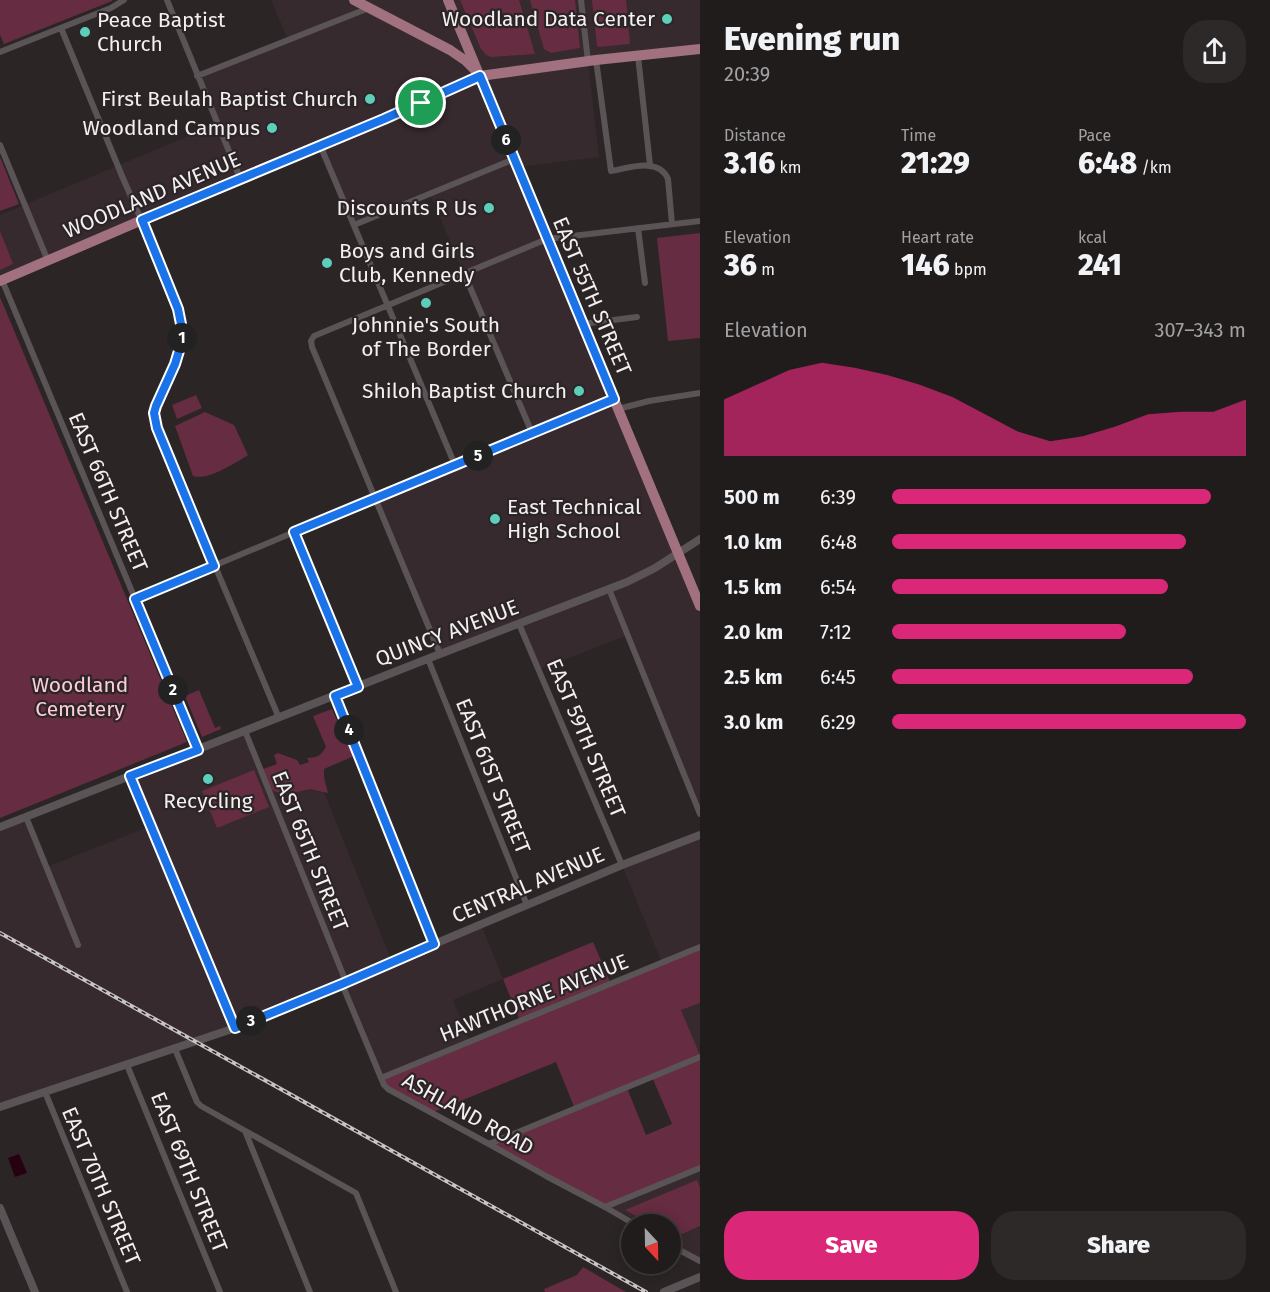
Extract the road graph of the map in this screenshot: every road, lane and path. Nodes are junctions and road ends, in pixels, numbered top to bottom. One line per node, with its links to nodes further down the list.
1 (166, 0): 12 (street)
2 (354, 0): 6 (main road)
3 (448, 0): 13 (main road, EAST 55TH STREET)
4 (581, 0): 11 (street)
5 (121, 1): 7 (street)
6 (370, 8): 12 (street); 13 (main road)
7 (61, 28): 9 (street); 19 (street)
8 (700, 49): 10 (main road, WOODLAND AVENUE)
9 (0, 52)
10 (638, 56): 11 (main road, WOODLAND AVENUE); 17 (street)
11 (592, 61): 13 (main road, WOODLAND AVENUE); 17 (street)
12 (197, 76): 18 (street)
13 (480, 76): 15 (main road, WOODLAND AVENUE); 16 (main road, EAST 55TH STREET)
14 (0, 145): 25 (street)
15 (320, 145): 18 (main road, WOODLAND AVENUE); 22 (street)
16 (514, 159): 22 (street); 24 (main road, EAST 55TH STREET)
17 (650, 165): 21 (street)
18 (240, 178): 19 (main road, WOODLAND AVENUE)
19 (142, 220): 25 (main road, WOODLAND AVENUE); 40 (street)
20 (700, 221): 21 (street)
21 (672, 224): 23 (street)
22 (354, 225): 29 (street)
23 (639, 228): 24 (street); 28 (street)
24 (547, 239): 26 (street); 31 (main road, EAST 55TH STREET)
25 (48, 261): 27 (main road, WOODLAND AVENUE)
26 (464, 273): 29 (street); 34 (street)
27 (1, 281): 42 (street, EAST 66TH STREET)
28 (645, 283)
29 (386, 305): 35 (street); 36 (street)
30 (637, 317): 31 (street)
31 (582, 324): 33 (main road, EAST 55TH STREET)
32 (700, 393): 33 (street)
33 (616, 404): 34 (street); 39 (main road, EAST 55TH STREET)
34 (532, 433): 35 (street)
35 (454, 465): 36 (street)
36 (375, 498): 37 (street); 45 (street)
37 (294, 532): 40 (street); 47 (street)
38 (700, 539): 39 (street, QUINCY AVENUE)
39 (678, 553): 41 (street, QUINCY AVENUE); 43 (main road, EAST 55TH STREET)
40 (214, 566): 42 (street); 49 (street)
41 (609, 589): 44 (street, QUINCY AVENUE); 53 (street)
42 (135, 599): 51 (street, EAST 66TH STREET)
43 (700, 606)
44 (519, 624): 45 (street, QUINCY AVENUE); 57 (street, EAST 59TH STREET)
45 (440, 654): 46 (street, QUINCY AVENUE)
46 (428, 659): 47 (street, QUINCY AVENUE); 58 (street, EAST 61ST STREET)
47 (358, 687): 48 (street, QUINCY AVENUE)
48 (335, 696): 49 (street, QUINCY AVENUE); 59 (street)
49 (279, 718): 50 (street, QUINCY AVENUE)
50 (244, 731): 51 (street, QUINCY AVENUE); 62 (street, EAST 65TH STREET)
51 (198, 750): 52 (street, QUINCY AVENUE)
52 (130, 776): 54 (street, QUINCY AVENUE); 63 (street)
53 (700, 814)
54 (26, 817): 55 (street, QUINCY AVENUE); 60 (street)
55 (0, 827)
56 (700, 835): 57 (street, CENTRAL AVENUE)
57 (622, 865): 58 (street, CENTRAL AVENUE)
58 (527, 905): 59 (street, CENTRAL AVENUE)
59 (434, 944): 62 (street, CENTRAL AVENUE)
60 (78, 945)
61 (700, 947): 67 (street, HAWTHORNE AVENUE)
62 (344, 983): 63 (street, CENTRAL AVENUE); 67 (street, ASHLAND ROAD)
63 (235, 1028): 64 (street, CENTRAL AVENUE)
64 (175, 1049): 66 (street, CENTRAL AVENUE); 70 (street)
65 (700, 1058): 71 (street)
66 (127, 1065): 68 (street, CENTRAL AVENUE); 81 (street, EAST 69TH STREET)
67 (381, 1078): 71 (street, ASHLAND ROAD)
68 (45, 1092): 69 (street, CENTRAL AVENUE); 80 (street, EAST 70TH STREET)
69 (0, 1107)
70 (244, 1131): 82 (street); 83 (street)
71 (489, 1144): 73 (street, ASHLAND ROAD)
72 (700, 1168): 73 (street)
73 (605, 1207): 75 (street, ASHLAND ROAD)
74 (0, 1208): 79 (street)
75 (621, 1216)
76 (681, 1251): 77 (street)
77 (700, 1261)
78 (700, 1277): 84 (street)
79 (35, 1292)
80 (127, 1292)
81 (220, 1292)
82 (310, 1292)
83 (396, 1292)
84 (664, 1292)

